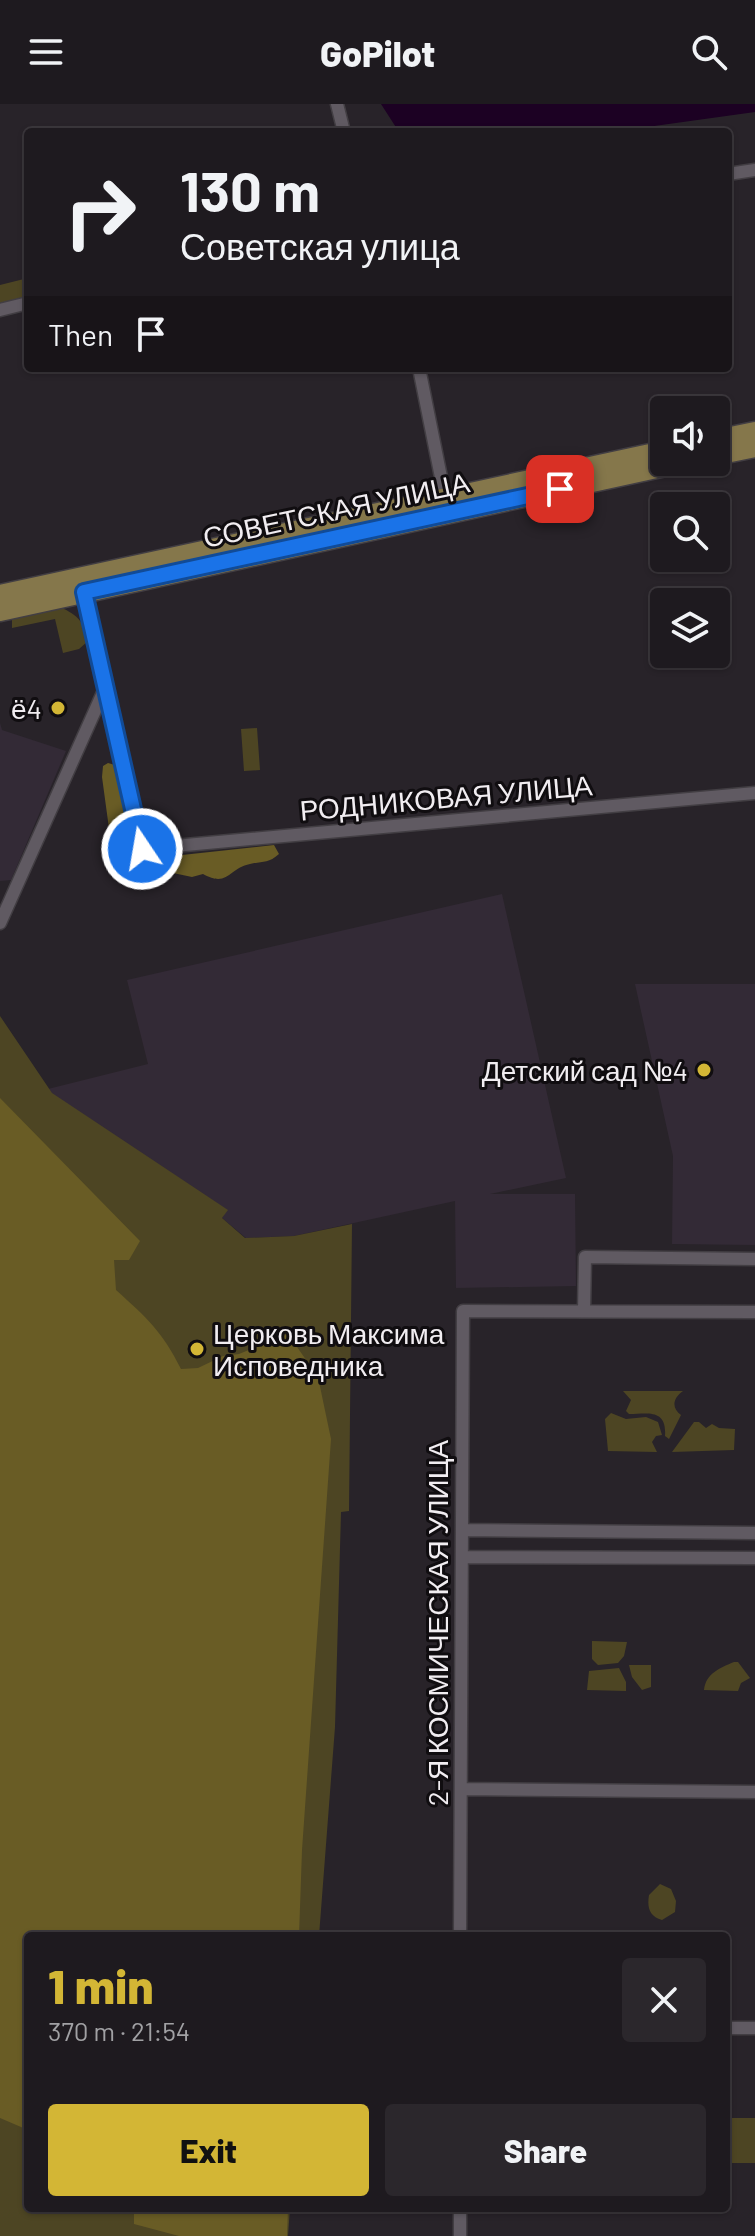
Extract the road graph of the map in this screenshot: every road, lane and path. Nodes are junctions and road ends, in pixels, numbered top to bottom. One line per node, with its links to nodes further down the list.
1 (337, 104): 2 (street)
2 (343, 128)
3 (755, 170): 4 (street)
4 (732, 173)
5 (24, 304): 6 (street)
6 (0, 310)
7 (420, 372): 14 (street)
8 (755, 432): 9 (main road)
9 (730, 437)
10 (755, 447): 11 (main road)
11 (730, 452)
12 (650, 455): 14 (main road, СОВЕТСКАЯ УЛИЦА)
13 (650, 468): 14 (main road, СОВЕТСКАЯ УЛИЦА)
14 (446, 506): 15 (main road, СОВЕТСКАЯ УЛИЦА)
15 (82, 585): 16 (main road, СОВЕТСКАЯ УЛИЦА); 17 (main road, СОВЕТСКАЯ УЛИЦА); 18 (street)
16 (0, 595)
17 (0, 611)
18 (106, 686): 19 (street, РОДНИКОВАЯ УЛИЦА); 20 (street)
19 (755, 793)
20 (0, 923)
21 (755, 1259): 22 (street)
22 (584, 1311): 23 (street); 24 (street, 2-Я КОСМИЧЕСКАЯ УЛИЦА)
23 (755, 1312)
24 (462, 1530): 25 (street); 26 (street, 2-Я КОСМИЧЕСКАЯ УЛИЦА)
25 (755, 1533)
26 (462, 1557): 27 (street); 28 (street, 2-Я КОСМИЧЕСКАЯ УЛИЦА)
27 (755, 1558)
28 (461, 1789): 29 (street); 30 (street, 2-Я КОСМИЧЕСКАЯ УЛИЦА)
29 (755, 1792)
30 (460, 1932)
31 (730, 2028): 32 (street)
32 (755, 2028)
33 (460, 2212): 34 (street)
34 (460, 2236)

